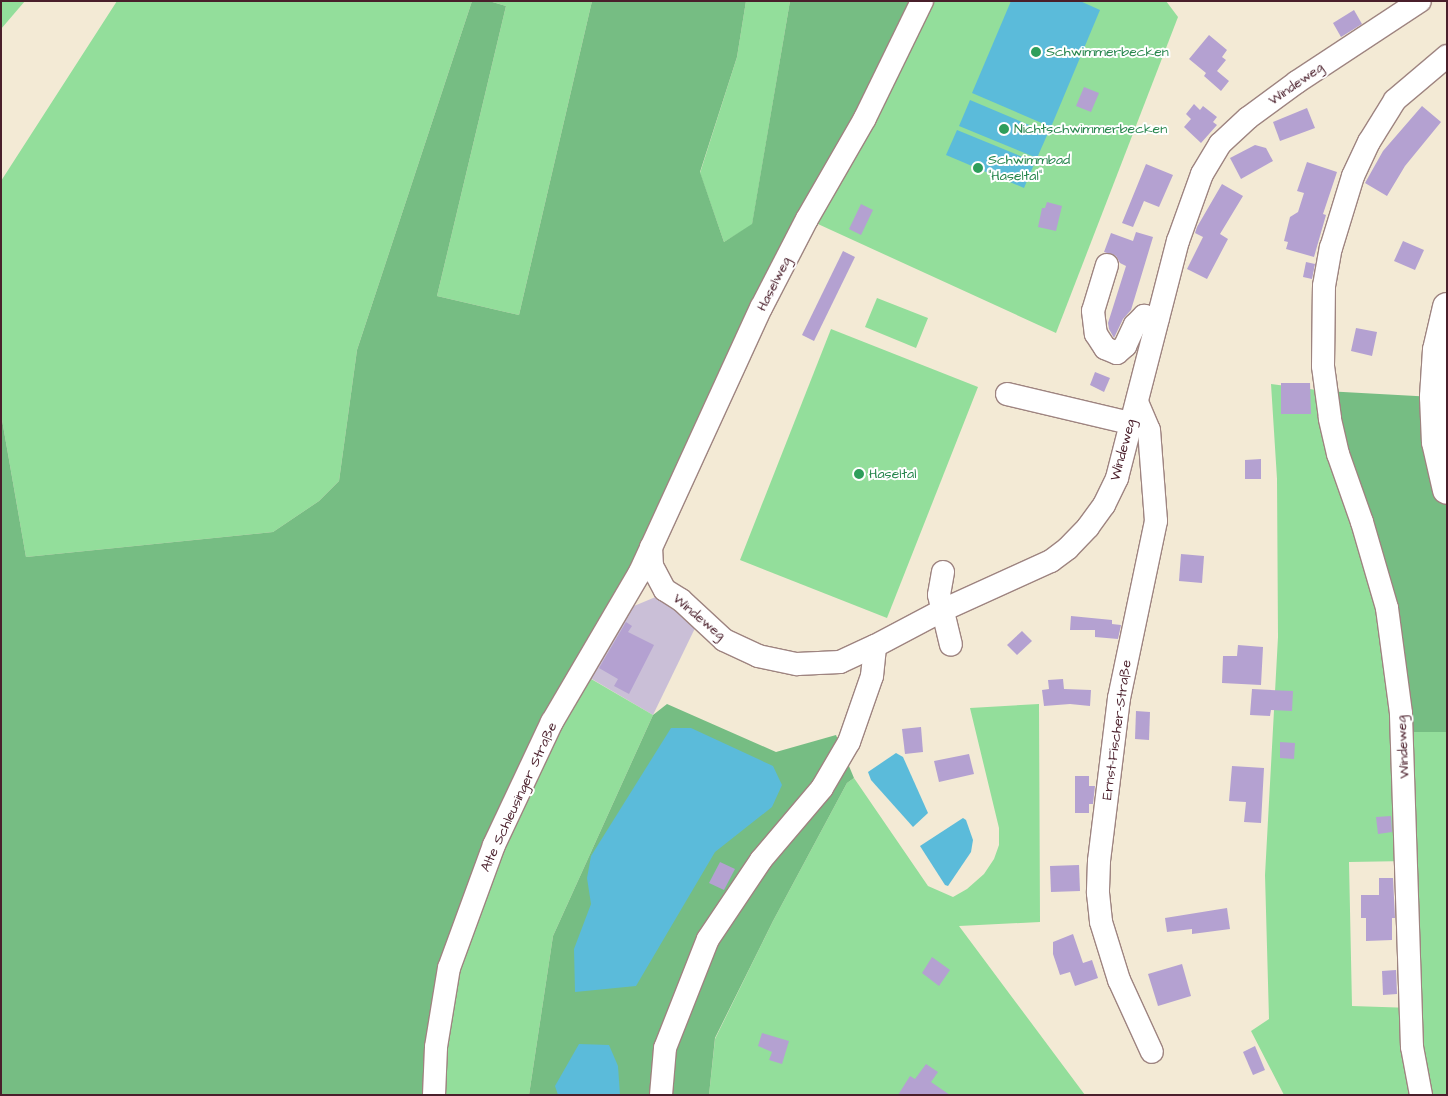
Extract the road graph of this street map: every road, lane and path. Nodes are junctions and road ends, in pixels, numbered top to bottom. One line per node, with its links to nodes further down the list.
1 (922, 1): 10 (street, Haselweg)
2 (1420, 1): 6 (street, Windeweg)
3 (1447, 56): 21 (street, Windeweg)
4 (1107, 265): 6 (street)
5 (1447, 306): 9 (main road)
6 (1158, 319): 8 (street, Windeweg)
7 (1007, 394): 8 (street)
8 (1134, 413): 15 (street, Windeweg); 18 (street, Ernst-Fischer-Straße)
9 (1447, 490)
10 (651, 547): 12 (street, Haselweg); 13 (street, Windeweg)
11 (943, 572): 15 (street)
12 (639, 574): 14 (street, Alte Schleusinger Straße)
13 (665, 590): 14 (street, Windeweg); 17 (street, Windeweg)
14 (625, 601): 19 (street, Alte Schleusinger Straße)
15 (943, 610): 16 (street); 17 (street, Windeweg)
16 (950, 644)
17 (875, 646): 20 (street)
18 (1152, 1052)
19 (434, 1095)
20 (662, 1095)
21 (1422, 1095)

